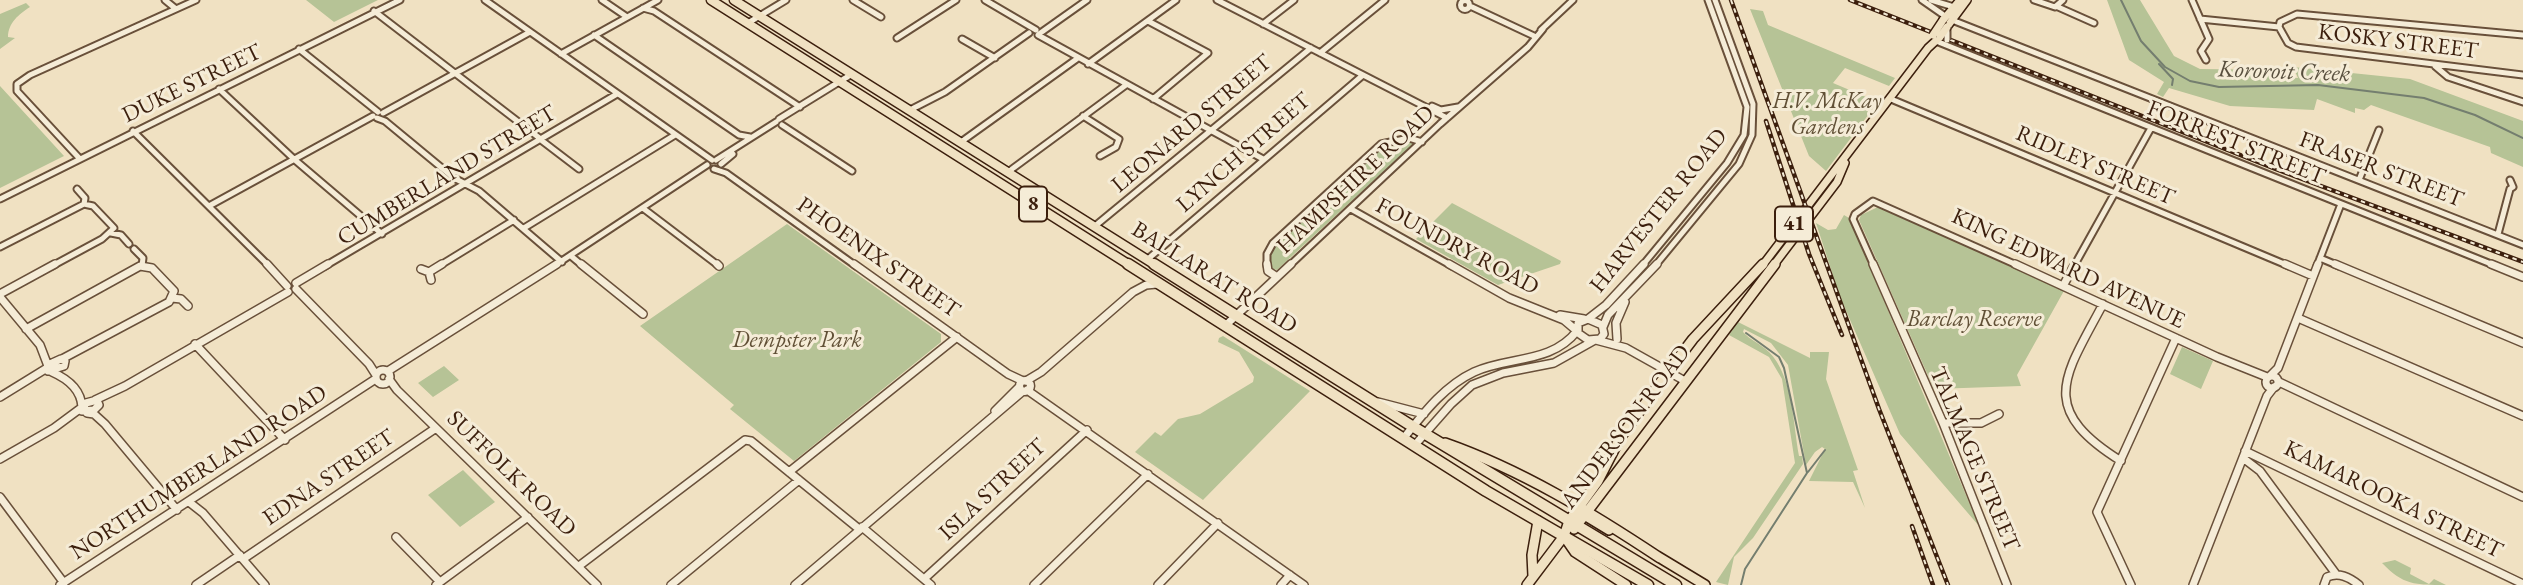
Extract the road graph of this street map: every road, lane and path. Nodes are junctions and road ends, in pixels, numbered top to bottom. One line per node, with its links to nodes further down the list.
1 (165, 0): 36 (street)
2 (196, 0): 36 (street)
3 (391, 0): 37 (street, DUKE STREET)
4 (400, 0): 37 (street, DUKE STREET)
5 (485, 0): 49 (street, PHOENIX STREET)
6 (602, 0): 39 (street)
7 (658, 0): 35 (street)
8 (711, 0): 44 (highway, BALLARAT ROAD / 8)
9 (734, 0): 38 (highway, BALLARAT ROAD / 8)
10 (786, 0): 38 (street)
11 (853, 0): 31 (street)
12 (867, 0): 31 (street)
13 (956, 0): 54 (street)
14 (985, 0): 50 (street)
15 (1087, 0): 50 (street)
16 (1176, 0): 42 (street)
17 (1217, 0): 46 (street)
18 (1294, 0): 46 (street)
19 (1385, 0): 60 (street)
20 (1573, 0): 48 (street, HAMPSHIRE ROAD)
21 (1701, 0): 22 (street)
22 (1708, 0): 23 (street); 156 (street, HARVESTER ROAD)
23 (1715, 0): 149 (street, HARVESTER ROAD)
24 (1922, 0): 43 (street)
25 (1930, 0): 33 (street); 43 (street)
26 (1960, 0): 33 (main road, ANDERSON ROAD / 41)
27 (1967, 0): 43 (main road, ANDERSON ROAD / 41)
28 (2034, 0): 34 (street)
29 (2063, 0): 34 (street)
30 (2192, 0): 41 (street)
31 (860, 4): 40 (street)
32 (1464, 4): 53 (street)
33 (1954, 7): 43 (main road, ANDERSON ROAD / 41)
34 (2057, 7): 45 (street)
35 (643, 8): 39 (street); 81 (street)
36 (176, 9): 100 (street)
37 (374, 11): 59 (street, DUKE STREET); 68 (street)
38 (760, 16): 44 (street); 69 (highway, BALLARAT ROAD / 8)
39 (627, 17): 52 (street)
40 (881, 17)
41 (2200, 19): 47 (street); 65 (street)
42 (1148, 20): 66 (street); 76 (street)
43 (1948, 20): 56 (main road, ANDERSON ROAD / 41, bridge); 107 (street, FRASER STREET)
44 (748, 23): 72 (highway, BALLARAT ROAD / 8)
45 (2094, 23)
46 (1263, 24): 57 (street)
47 (2279, 26): 51 (street); 67 (street, KOSKY STREET)
48 (1543, 29): 53 (street, HAMPSHIRE ROAD); 64 (street, HAMPSHIRE ROAD)
49 (530, 32): 61 (street, PHOENIX STREET); 68 (street)
50 (1034, 33): 62 (street); 63 (street)
51 (2523, 35)
52 (594, 36): 61 (street); 92 (street)
53 (1532, 37): 64 (street, HAMPSHIRE ROAD)
54 (897, 38)
55 (962, 39): 62 (street)
56 (1936, 40): 58 (street, FORREST STREET); 58 (street); 78 (main road, ANDERSON ROAD / 41)
57 (1311, 48): 60 (street); 88 (street, LEONARD STREET)
58 (1954, 48): 87 (street, FORREST STREET)
59 (298, 49): 74 (street, DUKE STREET); 83 (street)
60 (1320, 53): 70 (street)
61 (561, 54): 75 (street, PHOENIX STREET)
62 (995, 58): 82 (street)
63 (1078, 58): 66 (street); 95 (street)
64 (1511, 60): 80 (street, HAMPSHIRE ROAD)
65 (2207, 60)
66 (1088, 64): 73 (street)
67 (2437, 66): 71 (street, KOSKY STREET); 79 (street)
68 (455, 73): 83 (street); 94 (street)
69 (852, 74): 72 (street, NORTHUMBERLAND ROAD); 82 (highway, BALLARAT ROAD / 8)
70 (1363, 75): 77 (street); 102 (street, LYNCH STREET)
71 (2523, 75)
72 (840, 81): 81 (street, NORTHUMBERLAND ROAD); 136 (highway, BALLARAT ROAD / 8)
73 (1126, 85): 76 (street); 84 (street)
74 (218, 89): 90 (street, DUKE STREET); 101 (street)
75 (618, 95): 91 (street, PHOENIX STREET); 94 (street, CUMBERLAND STREET)
76 (1153, 99): 88 (street)
77 (1410, 99): 80 (street); 85 (street)
78 (1891, 99): 99 (main road, ANDERSON ROAD / 41); 113 (street, RIDLEY STREET)
79 (2523, 102)
80 (1461, 106): 85 (street, HAMPSHIRE ROAD)
81 (800, 107): 86 (street, NORTHUMBERLAND ROAD)
82 (910, 110): 95 (highway, BALLARAT ROAD / 8)
83 (378, 115): 101 (street); 109 (street)
84 (1083, 116): 98 (street); 106 (street)
85 (1447, 118): 96 (street, HAMPSHIRE ROAD)
86 (782, 124): 93 (street, NORTHUMBERLAND ROAD); 103 (street, NORTHUMBERLAND ROAD); 105 (street)
87 (2148, 127): 113 (street); 117 (street, FORREST STREET)
88 (1212, 130): 102 (street); 122 (street, LEONARD STREET)
89 (2379, 130): 107 (street)
90 (132, 132): 100 (street, DUKE STREET); 118 (street, SUFFOLK ROAD)
91 (674, 135): 103 (street, PHOENIX STREET); 123 (street)
92 (739, 135): 93 (street); 97 (street)
93 (750, 138): 97 (street, NORTHUMBERLAND ROAD)
94 (541, 140): 104 (street); 109 (street, CUMBERLAND STREET)
95 (961, 142): 106 (highway, BALLARAT ROAD / 8)
96 (1422, 142): 120 (street, HAMPSHIRE ROAD); 137 (street)
97 (741, 143): 103 (street, NORTHUMBERLAND ROAD)
98 (1100, 156)
99 (1847, 157): 171 (main road, ANDERSON ROAD / 41); 173 (main road, ANDERSON ROAD / 41)
100 (79, 158): 114 (street, DUKE STREET)
101 (297, 159): 118 (street); 125 (street)
102 (1263, 159): 131 (street, LYNCH STREET)
103 (713, 163): 119 (street, NORTHUMBERLAND ROAD); 161 (street, PHOENIX STREET)
104 (579, 169)
105 (852, 171)
106 (1009, 172): 122 (highway, BALLARAT ROAD / 8)
107 (2360, 180): 126 (street, FRASER STREET)
108 (2510, 180): 110 (street)
109 (466, 184): 121 (street); 125 (street, CUMBERLAND STREET)
110 (2513, 187): 112 (street); 126 (street)
111 (77, 189): 116 (street)
112 (2523, 190)
113 (2113, 193): 138 (street, RIDLEY STREET); 142 (street)
114 (0, 197)
115 (1873, 201): 142 (street, KING EDWARD AVENUE); 185 (street, TALMAGE STREET)
116 (84, 204): 124 (street); 128 (street)
117 (2341, 204): 129 (street); 139 (street, FORREST STREET)
118 (209, 206): 144 (street, SUFFOLK ROAD)
119 (644, 209): 130 (street, NORTHUMBERLAND ROAD); 133 (street)
120 (1351, 209): 137 (street, HAMPSHIRE ROAD); 153 (street, FOUNDRY ROAD)
121 (514, 220): 123 (street); 135 (street)
122 (1095, 226): 131 (highway, BALLARAT ROAD / 8)
123 (524, 228): 130 (street)
124 (111, 233): 132 (street); 147 (street)
125 (382, 234): 144 (street, CUMBERLAND STREET)
126 (2498, 234): 127 (street, FRASER STREET)
127 (2523, 244)
128 (0, 247)
129 (2320, 258): 138 (street); 166 (street)
130 (566, 259): 152 (street); 172 (street, NORTHUMBERLAND ROAD)
131 (1148, 259): 143 (highway, BALLARAT ROAD / 8)
132 (142, 266): 148 (street); 159 (street)
133 (719, 266)
134 (421, 269): 135 (street)
135 (429, 272): 140 (street)
136 (1141, 273): 141 (highway, BALLARAT ROAD / 8); 145 (street)
137 (1277, 277): 154 (street, HAMPSHIRE ROAD)
138 (2313, 277): 155 (street)
139 (2523, 277)
140 (431, 280)
141 (1159, 284): 145 (street); 146 (highway, BALLARAT ROAD / 8)
142 (2063, 285): 150 (street, KING EDWARD AVENUE)
143 (1191, 286): 146 (highway); 154 (highway, BALLARAT ROAD / 8)
144 (291, 287): 165 (street, CUMBERLAND STREET); 172 (street, SUFFOLK ROAD)
145 (1133, 292): 176 (street)
146 (1175, 294): 157 (highway, BALLARAT ROAD / 8)
147 (0, 295): 159 (street)
148 (173, 298): 151 (street); 169 (street)
149 (1626, 300): 158 (street, HARVESTER ROAD); 163 (street)
150 (2103, 304): 162 (street, KING EDWARD AVENUE); 197 (street)
151 (188, 306)
152 (643, 314)
153 (1548, 314): 156 (street, FOUNDRY ROAD); 160 (street, FOUNDRY ROAD)
154 (1237, 315): 157 (street, HAMPSHIRE ROAD); 179 (highway, BALLARAT ROAD / 8)
155 (2298, 318): 175 (street); 184 (street)
156 (1586, 319): 158 (street); 160 (street)
157 (1226, 326): 191 (highway, BALLARAT ROAD / 8)
158 (1603, 327): 163 (street); 164 (street)
159 (26, 329): 167 (street)
160 (1577, 331): 164 (street); 182 (street)
161 (957, 337): 176 (street, PHOENIX STREET); 198 (street)
162 (2176, 338): 175 (street, KING EDWARD AVENUE); 197 (street)
163 (1617, 339): 168 (street)
164 (1595, 340): 168 (street); 190 (street)
165 (195, 344): 180 (street, CUMBERLAND STREET); 192 (street)
166 (2523, 344)
167 (40, 345): 169 (street); 170 (street)
168 (1626, 348): 171 (street)
169 (63, 362): 170 (street); 174 (street)
170 (50, 369): 174 (street); 178 (street)
171 (1669, 371): 173 (street); 205 (main road, ANDERSON ROAD / 41)
172 (383, 377): 188 (street, SUFFOLK ROAD); 192 (street, NORTHUMBERLAND ROAD)
173 (1685, 381): 205 (main road, ANDERSON ROAD / 41)
174 (70, 382): 177 (street)
175 (2272, 382): 195 (street); 202 (street, KING EDWARD AVENUE)
176 (1025, 386): 189 (street, PHOENIX STREET); 210 (street)
177 (77, 390): 180 (street); 181 (street)
178 (0, 397)
179 (1370, 400): 182 (street); 187 (highway, BALLARAT ROAD / 8)
180 (96, 403): 181 (street, CUMBERLAND STREET); 186 (street)
181 (84, 410): 186 (street); 196 (street)
182 (1424, 414): 187 (street)
183 (1999, 414): 185 (street)
184 (2523, 416)
185 (1943, 423): 238 (street, TALMAGE STREET)
186 (105, 424): 204 (street)
187 (1413, 427): 190 (highway, BALLARAT ROAD / 8); 191 (street)
188 (436, 428): 206 (street, SUFFOLK ROAD); 213 (street, EDNA STREET)
189 (1087, 430): 199 (street, PHOENIX STREET); 219 (street, ISLA STREET)
190 (1424, 434): 193 (highway, BALLARAT ROAD / 8); 194 (street)
191 (1403, 439): 194 (highway, BALLARAT ROAD / 8)
192 (285, 440): 203 (street, NORTHUMBERLAND ROAD)
193 (1434, 440): 205 (main road); 209 (highway, BALLARAT ROAD / 8)
194 (1414, 446): 207 (highway, BALLARAT ROAD / 8)
195 (2244, 454): 218 (street); 223 (street, KAMAROOKA STREET); 240 (street)
196 (0, 459)
197 (2121, 461): 239 (street)
198 (789, 472): 200 (street); 215 (street)
199 (1148, 474): 208 (street, PHOENIX STREET); 230 (street)
200 (799, 480): 210 (street); 227 (street)
201 (0, 497): 221 (street)
202 (2523, 497)
203 (192, 500): 204 (street, NORTHUMBERLAND ROAD); 213 (street)
204 (177, 510): 221 (street, NORTHUMBERLAND ROAD)
205 (1583, 511): 209 (main road, ANDERSON ROAD / 41); 214 (main road)
206 (528, 517): 215 (street, SUFFOLK ROAD); 222 (street)
207 (1538, 521): 212 (highway, BALLARAT ROAD / 8); 220 (main road)
208 (1218, 523): 217 (street, PHOENIX STREET); 231 (street)
209 (1574, 523): 212 (main road, ANDERSON ROAD / 41); 216 (highway, BALLARAT ROAD / 8)
210 (860, 528): 219 (street); 228 (street)
211 (396, 537): 222 (street)
212 (1564, 537): 220 (main road, 41); 234 (main road); 235 (highway, BALLARAT ROAD / 8)
213 (242, 557): 224 (street, EDNA STREET); 225 (street)
214 (1660, 558): 216 (main road); 237 (main road)
215 (579, 566): 226 (street, SUFFOLK ROAD)
216 (1652, 570): 236 (highway, BALLARAT ROAD / 8)
217 (1290, 575): 232 (street); 233 (street, PHOENIX STREET)
218 (2332, 575): 241 (street); 242 (street)
219 (924, 579): 229 (street)
220 (1530, 581)
221 (62, 584)
222 (438, 584)
223 (2523, 584)
224 (196, 585)
225 (265, 585)
226 (597, 585)
227 (671, 585)
228 (795, 585)
229 (931, 585)
230 (1034, 585)
231 (1158, 585)
232 (1281, 585)
233 (1304, 585)
234 (1626, 585)
235 (1648, 585)
236 (1676, 585)
237 (1705, 585)
238 (2007, 585)
239 (2131, 585)
240 (2193, 585)
241 (2324, 585)
242 (2359, 585)

